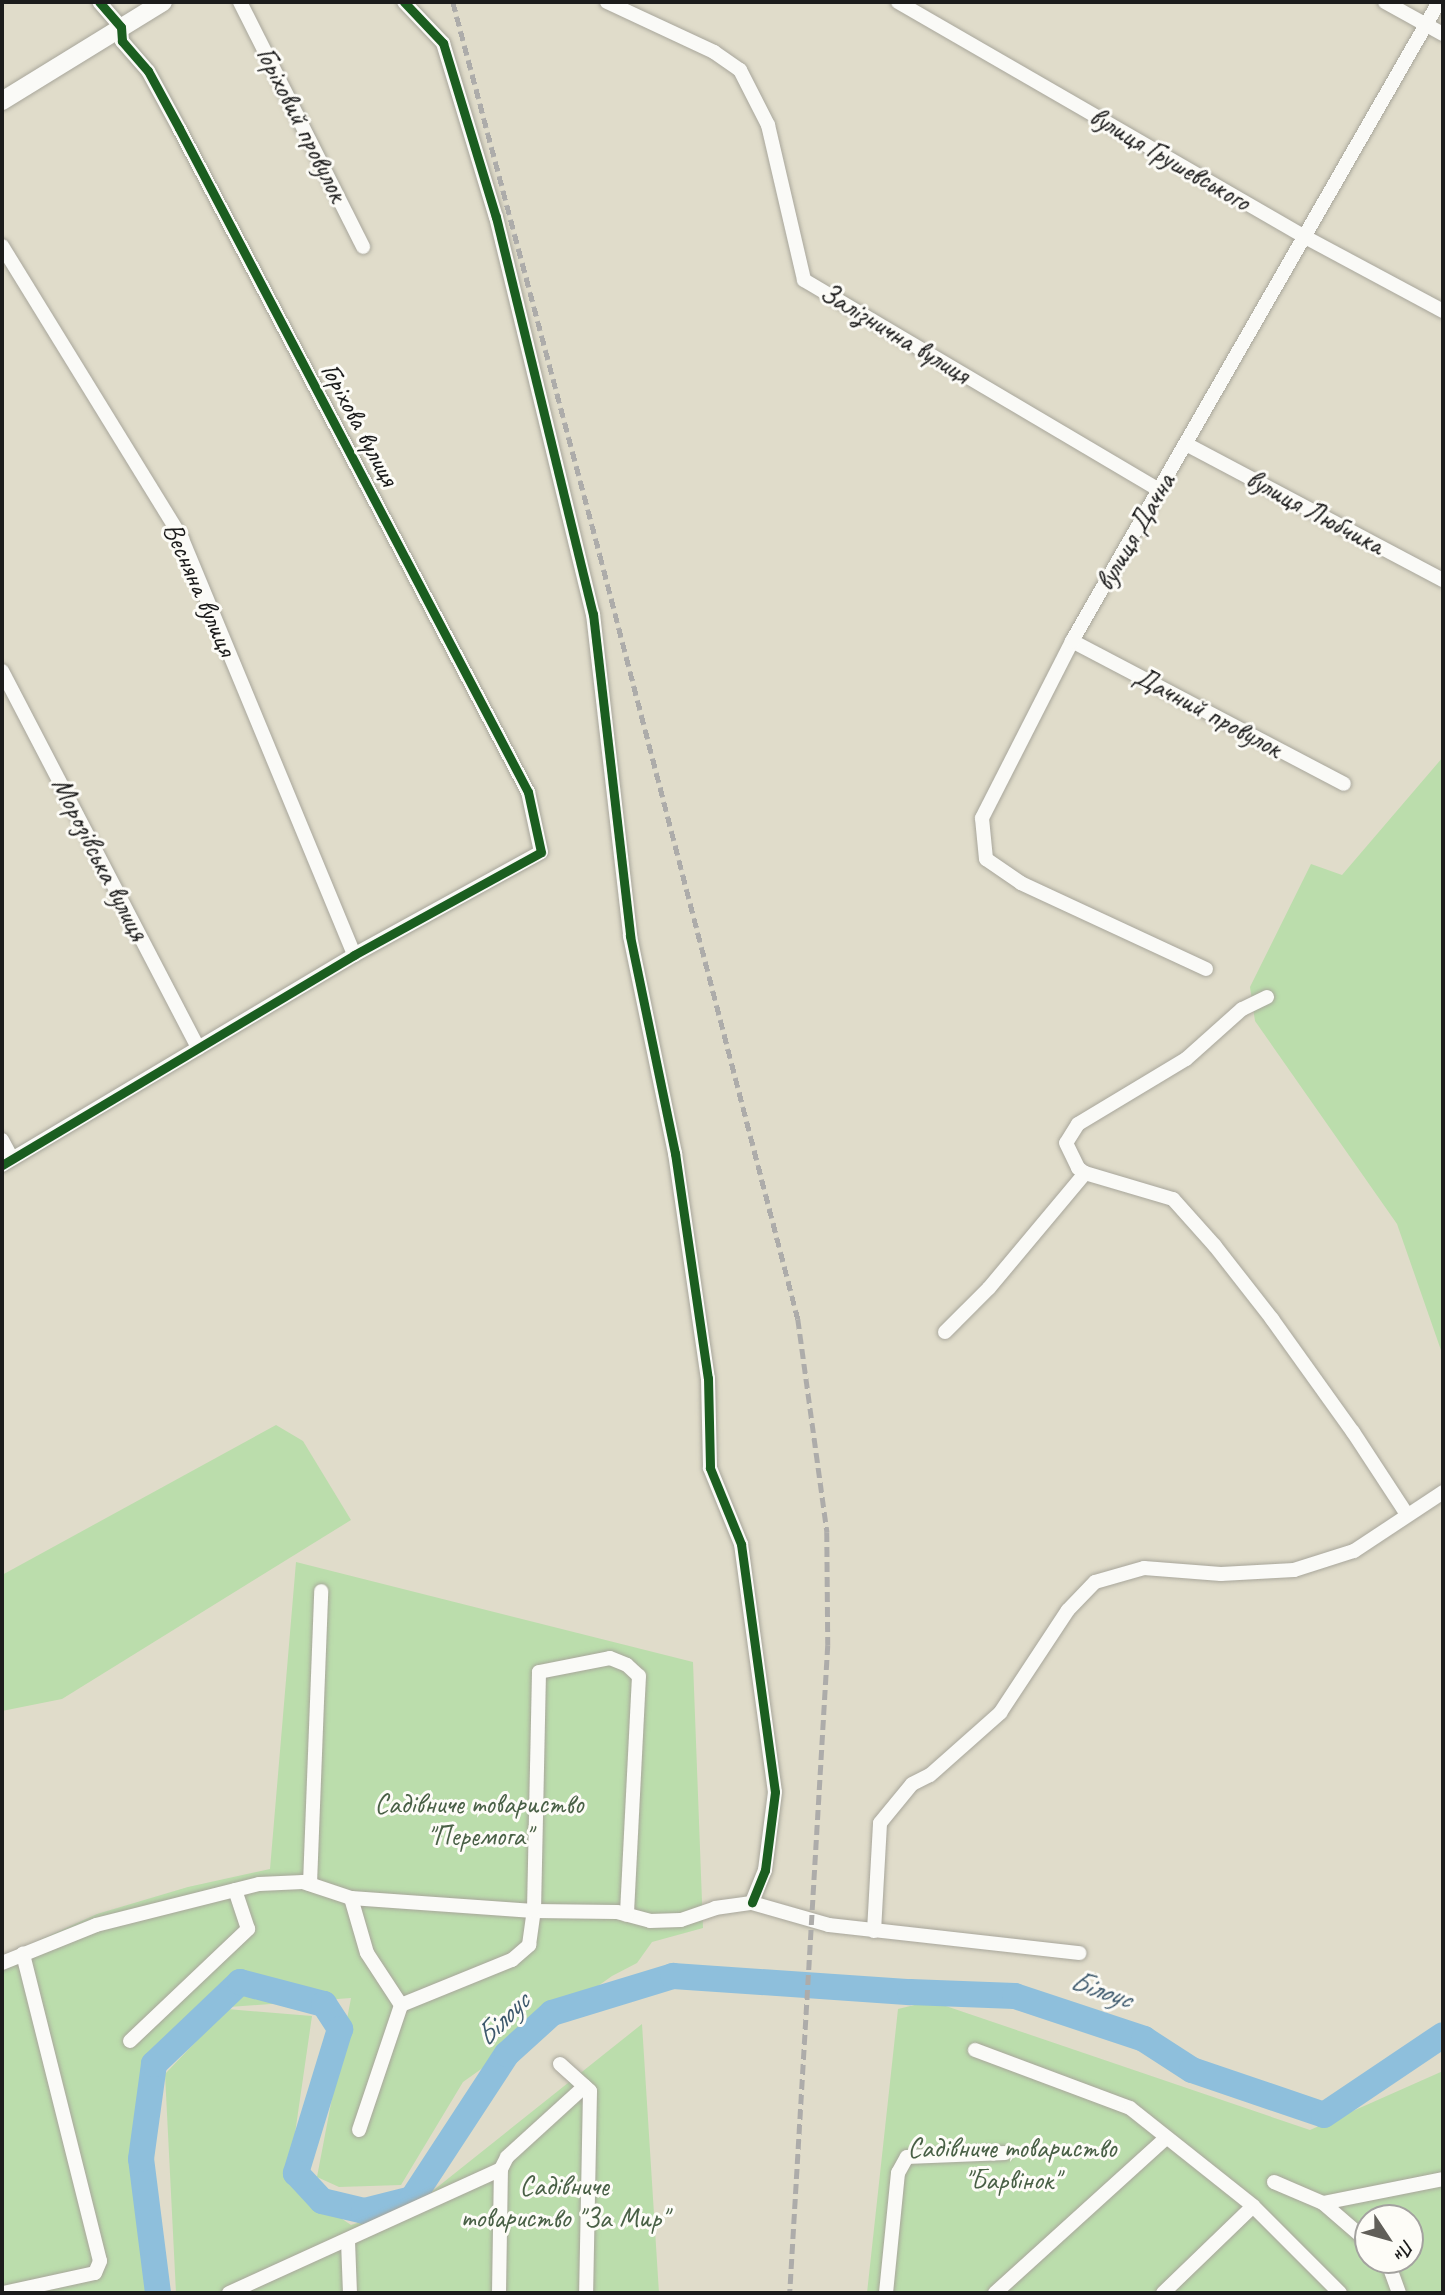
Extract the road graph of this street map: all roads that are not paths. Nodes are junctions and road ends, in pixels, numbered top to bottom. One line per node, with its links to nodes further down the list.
1 (99, 2): 11 (street, Горіхова вулиця)
2 (163, 2): 9 (main road)
3 (240, 2): 16 (street, Горіховий провулок)
4 (404, 2): 38 (street)
5 (607, 2): 19 (street, Залізнична вулиця)
6 (898, 2): 14 (street, вулиця Грушевського)
7 (1385, 2): 10 (street)
8 (1439, 2): 10 (street, вулиця Дачна)
9 (148, 7): 11 (main road)
10 (1426, 25): 12 (street); 14 (street, вулиця Дачна)
11 (121, 27): 13 (main road); 24 (street, Горіхова вулиця)
12 (1443, 34)
13 (2, 101)
14 (1305, 237): 17 (street, вулиця Грушевського); 18 (street, вулиця Дачна)
15 (2, 246): 24 (street, Весняна вулиця)
16 (363, 247)
17 (1443, 311)
18 (1186, 444): 19 (street, вулиця Дачна); 20 (street, вулиця Любчика)
19 (1159, 490): 21 (street, вулиця Дачна)
20 (1443, 580)
21 (1072, 641): 23 (street, Дачний провулок); 25 (street, вулиця Дачна)
22 (2, 671): 27 (street, Морозівська вулиця)
23 (1345, 784)
24 (354, 955): 27 (street)
25 (1206, 969)
26 (1267, 998): 30 (street)
27 (198, 1048): 29 (street)
28 (2, 1140): 29 (street)
29 (7, 1162)
30 (1085, 1173): 31 (street); 33 (street)
31 (945, 1332)
32 (1443, 1492): 33 (street)
33 (1406, 1513): 41 (street)
34 (321, 1591): 35 (street)
35 (310, 1884): 36 (street); 37 (street)
36 (235, 1890): 43 (street); 46 (street)
37 (351, 1898): 39 (street); 45 (street)
38 (752, 1903): 40 (street); 41 (street)
39 (534, 1911): 40 (street); 40 (street); 45 (street)
40 (627, 1915)
41 (874, 1931): 42 (street)
42 (1079, 1953)
43 (23, 1954): 44 (street); 61 (street)
44 (2, 1963)
45 (401, 2005): 50 (street)
46 (130, 2041)
47 (975, 2050): 51 (street)
48 (560, 2064): 49 (street)
49 (584, 2086): 53 (street); 65 (street)
50 (359, 2130)
51 (1166, 2138): 57 (street); 67 (street)
52 (1004, 2153): 66 (street)
53 (501, 2169): 59 (street); 64 (street)
54 (1443, 2179): 56 (street)
55 (1273, 2182): 56 (street)
56 (1323, 2203): 58 (street)
57 (1253, 2206): 68 (street); 69 (street)
58 (1354, 2230)
59 (348, 2241): 62 (street); 63 (street)
60 (1392, 2274): 70 (street)
61 (3, 2293)
62 (229, 2293)
63 (350, 2293)
64 (499, 2293)
65 (586, 2293)
66 (886, 2293)
67 (995, 2293)
68 (1163, 2293)
69 (1340, 2293)
70 (1399, 2293)

